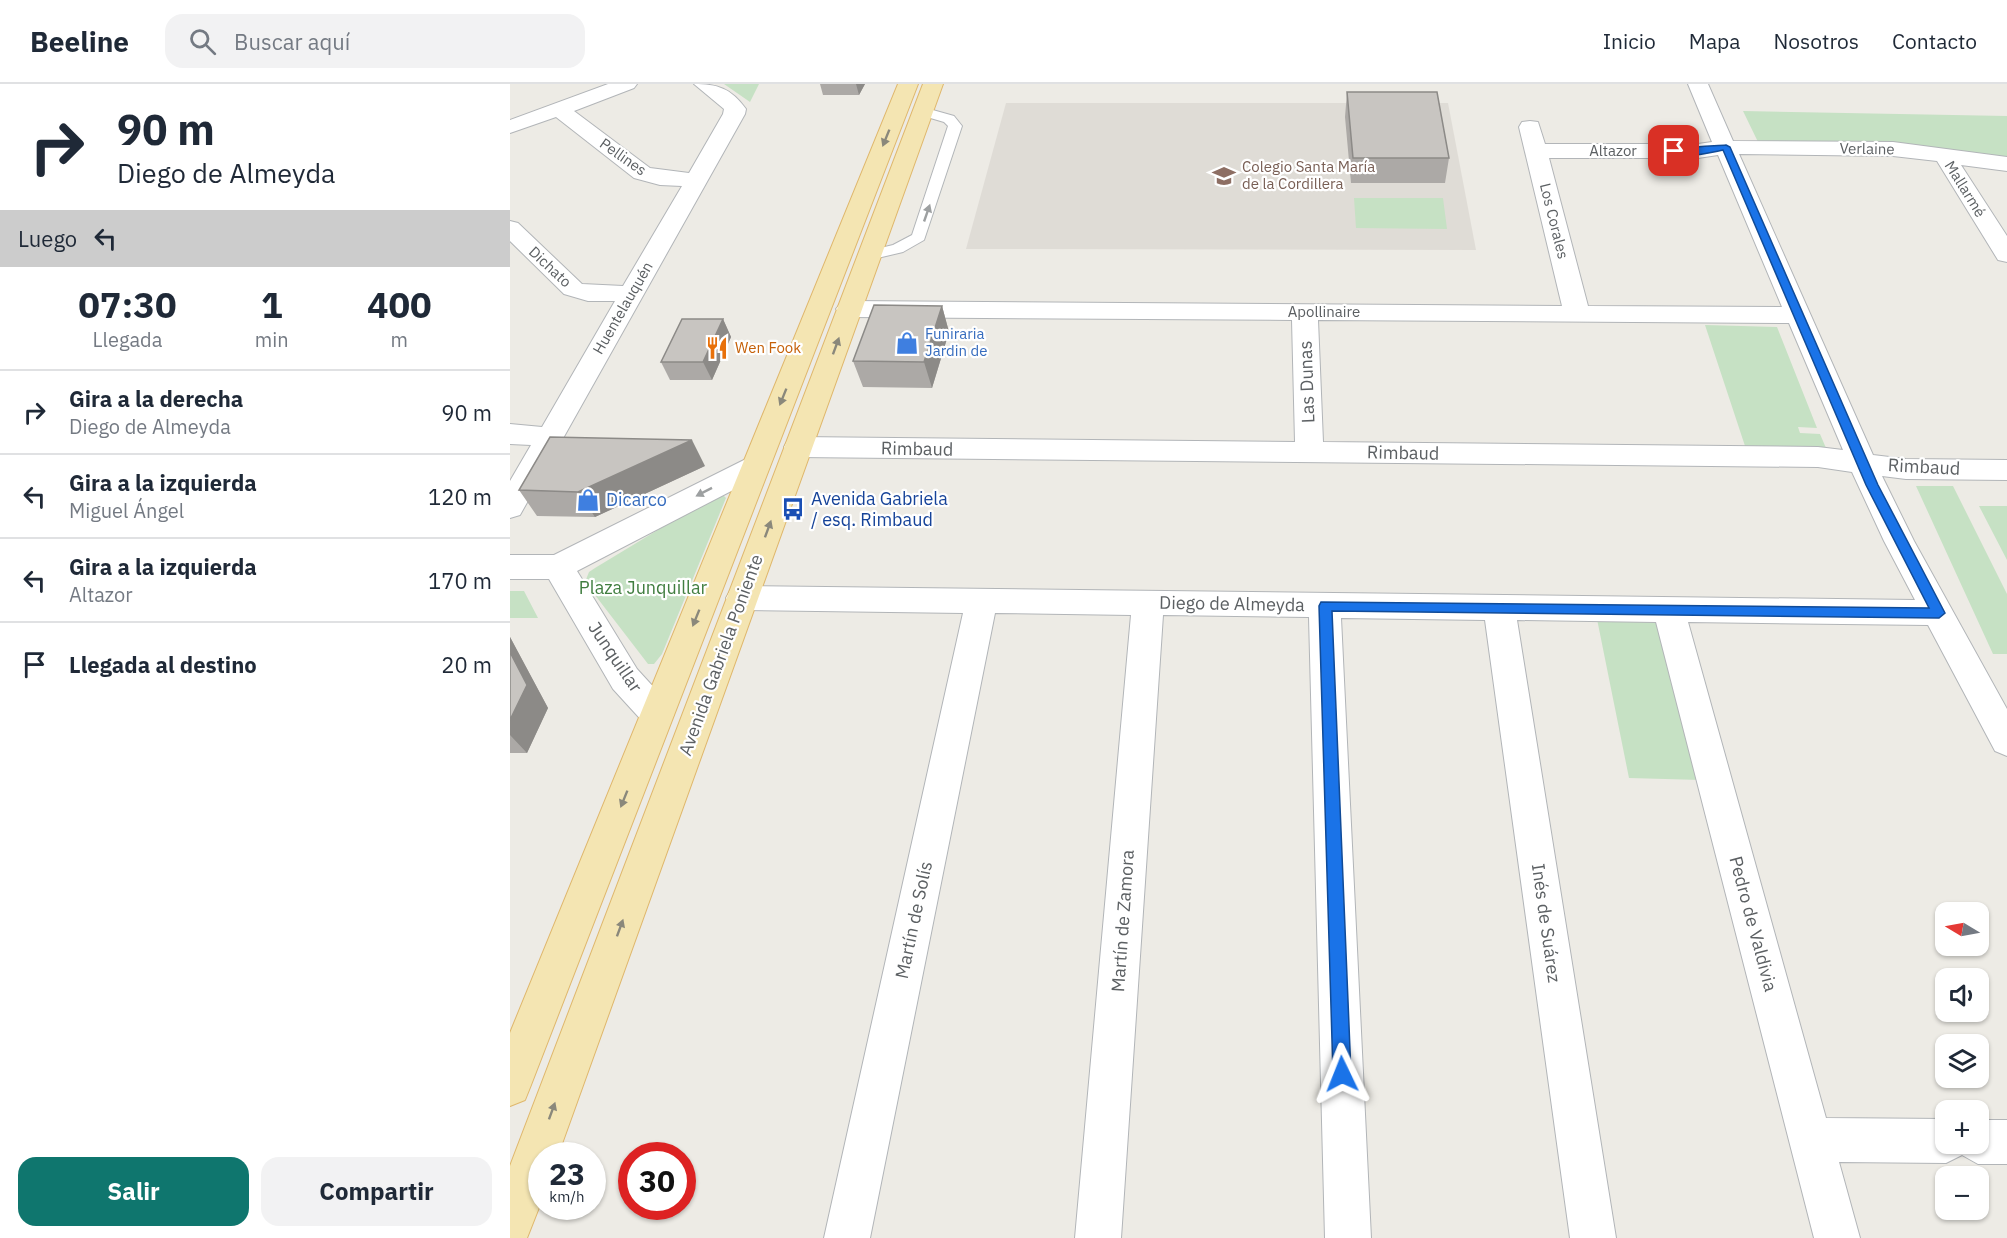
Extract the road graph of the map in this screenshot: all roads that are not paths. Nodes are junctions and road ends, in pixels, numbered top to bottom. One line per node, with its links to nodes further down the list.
1 (627, 84): 5 (street)
2 (704, 84): 12 (street, Huentelauquén)
3 (1698, 84): 8 (street)
4 (921, 93): 16 (main road, Avenida Gabriela Poniente, one-way to 4); 25 (main road, Avenida Gabriela Poniente, one-way to 25)
5 (559, 109): 6 (street); 12 (street, Pellines)
6 (510, 127)
7 (1530, 128): 9 (street, Los Corales)
8 (1726, 147): 9 (street, Altazor); 10 (street, Verlaine); 19 (street)
9 (1536, 151): 18 (street, Los Corales)
10 (1943, 154): 11 (street, Verlaine); 14 (street, Mallarmé)
11 (2007, 164)
12 (697, 180): 15 (street, Huentelauquén)
13 (510, 228): 15 (street, Dichato)
14 (2007, 255)
15 (632, 294): 21 (street, Huentelauquén)
16 (849, 309): 17 (street, Apollinaire); 22 (main road, Avenida Gabriela Poniente, one-way to 16)
17 (1305, 312): 18 (street, Apollinaire); 23 (street, Las Dunas)
18 (1577, 314): 19 (street, Apollinaire)
19 (1799, 315): 24 (street)
20 (510, 434): 21 (street)
21 (550, 437): 27 (street, Huentelauquén)
22 (798, 447): 23 (street, Rimbaud); 30 (main road, Avenida Gabriela Poniente, one-way to 22)
23 (1309, 452): 24 (street, Rimbaud)
24 (1863, 463): 26 (street, Rimbaud); 36 (street)
25 (756, 466): 29 (street, one-way to 29); 37 (main road, Avenida Gabriela Poniente, one-way to 37)
26 (2007, 470)
27 (510, 507)
28 (510, 567): 29 (street)
29 (558, 567): 37 (street, Junquillar)
30 (742, 598): 31 (street, Diego de Almeyda); 44 (main road, Avenida Gabriela Poniente, one-way to 30)
31 (982, 601): 32 (street, Diego de Almeyda); 45 (street, Martín de Solís)
32 (1148, 603): 33 (street, Diego de Almeyda); 46 (street, Martín de Zamora)
33 (1325, 606): 34 (street, Diego de Almeyda); 47 (street)
34 (1499, 608): 35 (street, Diego de Almeyda); 48 (street, Inés de Suárez)
35 (1669, 610): 36 (street, Diego de Almeyda); 40 (street, Pedro de Valdivia)
36 (1939, 613): 38 (street)
37 (657, 714): 39 (main road, Avenida Gabriela Poniente, one-way to 39)
38 (2007, 741)
39 (510, 1085)
40 (1810, 1140): 41 (street); 49 (street, Pedro de Valdivia)
41 (1935, 1141)
42 (1989, 1142): 43 (street)
43 (2007, 1142)
44 (510, 1225)
45 (847, 1238)
46 (1098, 1238)
47 (1348, 1238)
48 (1593, 1238)
49 (1837, 1238)

